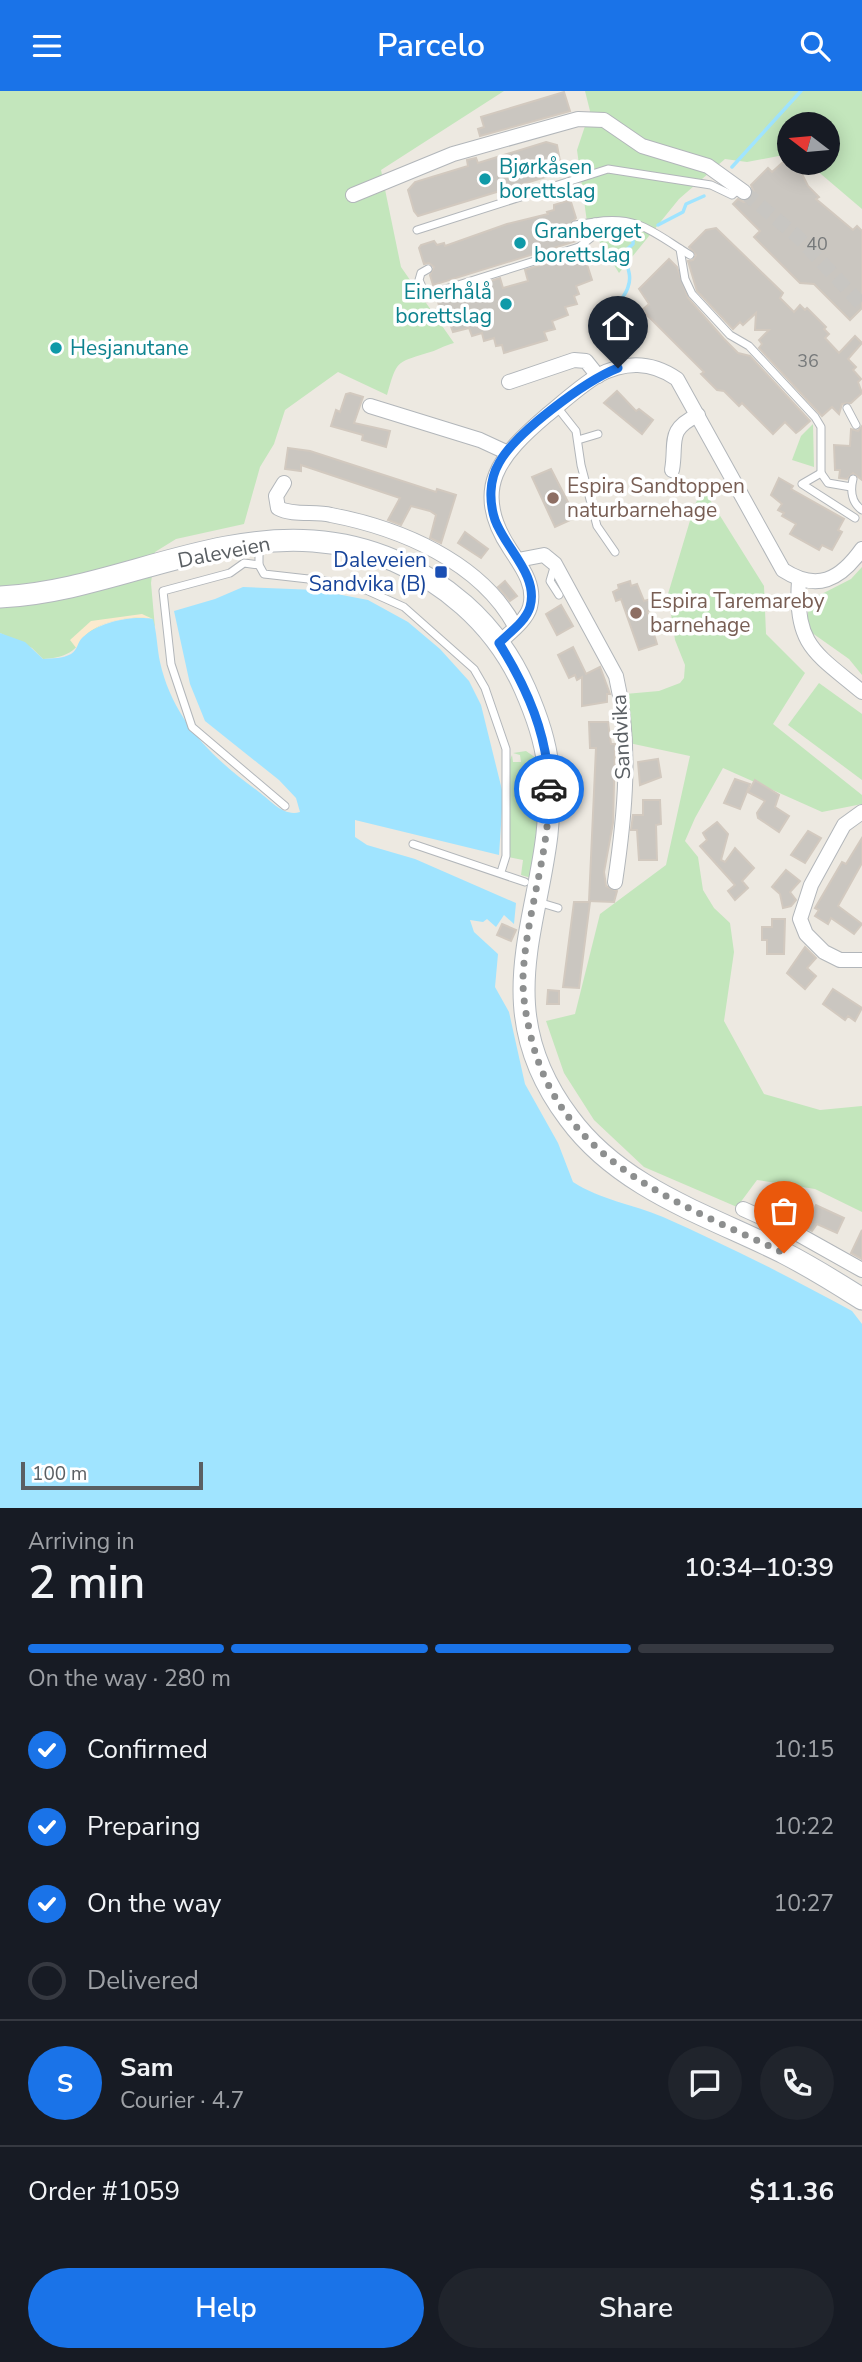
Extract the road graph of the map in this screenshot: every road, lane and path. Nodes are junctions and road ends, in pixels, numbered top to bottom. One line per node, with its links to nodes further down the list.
1 (742, 190): 2 (street); 5 (lane)
2 (353, 195)
3 (595, 222): 4 (lane); 6 (lane); 8 (lane)
4 (575, 225)
5 (417, 230)
6 (680, 249): 7 (lane); 20 (lane)
7 (690, 255)
8 (428, 269)
9 (598, 376): 10 (street); 12 (street); 14 (street)
10 (509, 382)
11 (370, 406): 18 (street)
12 (557, 407): 17 (lane); 18 (street)
13 (847, 408): 15 (lane)
14 (698, 415): 19 (street); 30 (street)
15 (856, 425)
16 (598, 434): 17 (lane)
17 (578, 440): 26 (lane)
18 (506, 452): 27 (street)
19 (672, 470)
20 (821, 473): 22 (lane); 23 (lane)
21 (284, 483): 33 (street)
22 (862, 510)
23 (855, 518)
24 (259, 542): 29 (lane); 32 (main road, Daleveien); 34 (main road, Daleveien)
25 (862, 549): 30 (street)
26 (615, 552)
27 (518, 560): 28 (street); 33 (street)
28 (555, 563): 31 (lane); 40 (street, Sandvika)
29 (259, 565): 36 (lane); 39 (lane)
30 (799, 581): 35 (street)
31 (559, 595)
32 (0, 597)
33 (515, 626): 34 (street)
34 (499, 643): 41 (main road, Daleveien)
35 (860, 690)
36 (285, 806)
37 (862, 812): 43 (street)
38 (413, 844): 39 (lane)
39 (501, 873): 41 (lane)
40 (615, 882)
41 (529, 891): 42 (lane); 46 (main road, Daleveien)
42 (558, 908)
43 (862, 960)
44 (743, 1209): 45 (street)
45 (862, 1270)
46 (862, 1299)

